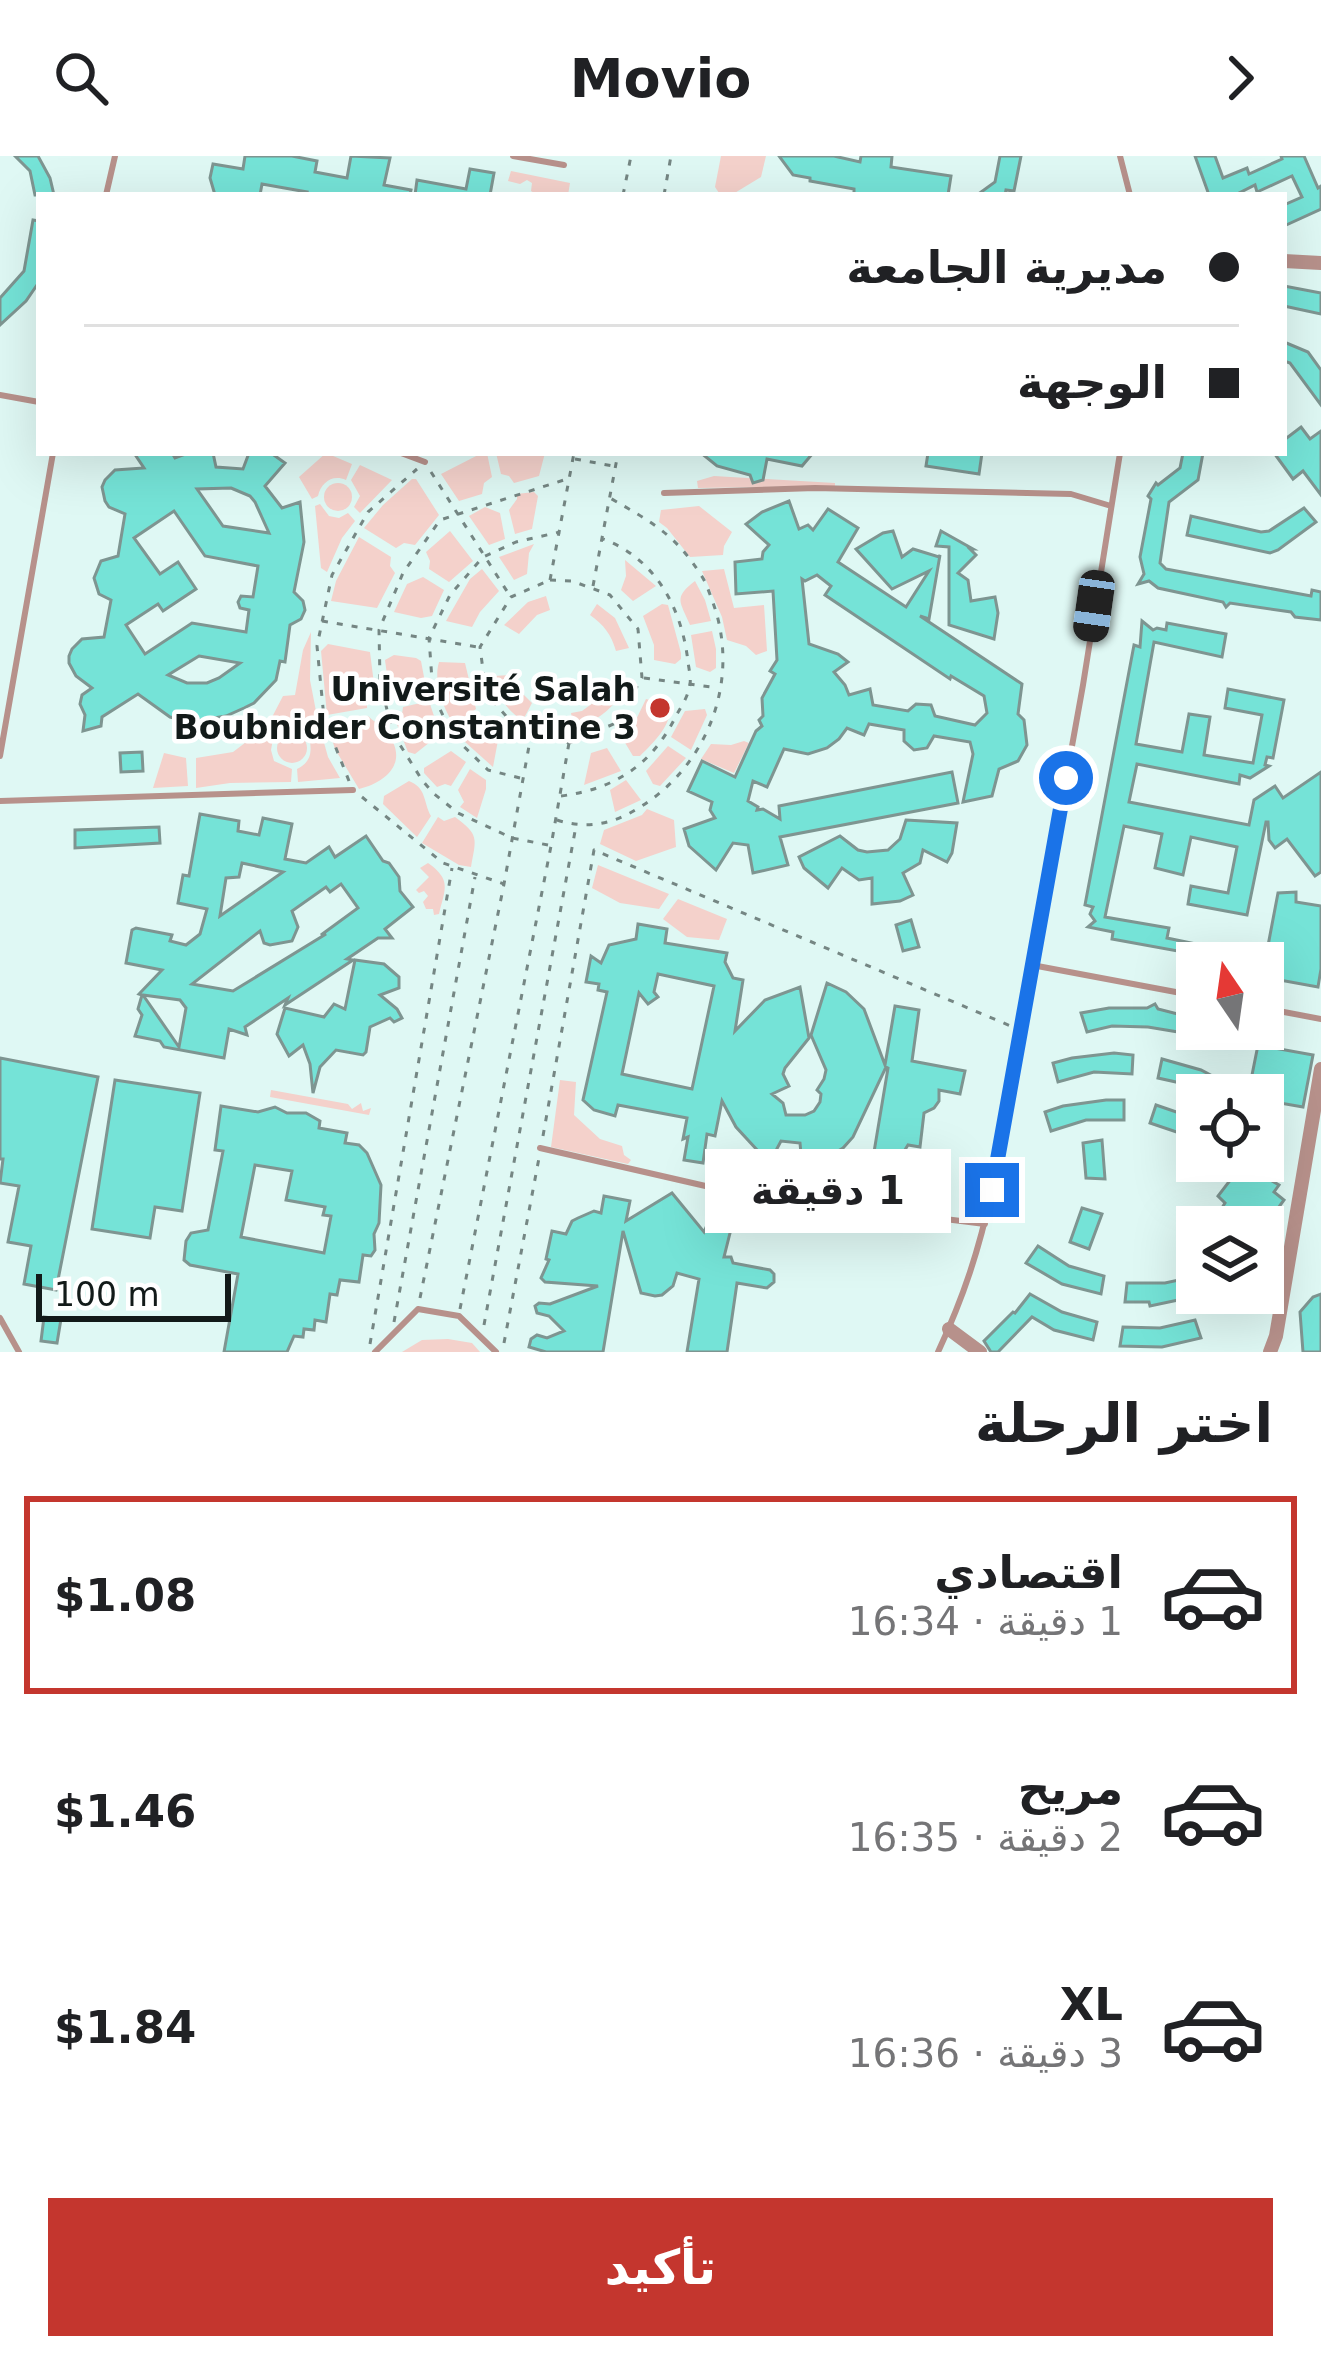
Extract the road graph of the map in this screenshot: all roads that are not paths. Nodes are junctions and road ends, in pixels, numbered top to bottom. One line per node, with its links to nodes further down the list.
1 (115, 156): 5 (lane)
2 (513, 156): 4 (lane)
3 (1120, 156): 6 (lane)
4 (564, 165)
5 (107, 192)
6 (1129, 192)
7 (1287, 261): 8 (street)
8 (1321, 263)
9 (0, 395): 10 (lane)
10 (36, 401)
11 (52, 456): 17 (lane)
12 (409, 456): 14 (lane)
13 (1119, 456): 16 (lane)
14 (425, 462)
15 (664, 494): 16 (lane)
16 (1111, 506): 21 (lane)
17 (4, 708): 18 (lane)
18 (0, 756)
19 (353, 790): 20 (lane)
20 (0, 801)
21 (1032, 965): 22 (lane); 27 (lane)
22 (1176, 992)
23 (1284, 1012): 24 (lane)
24 (1321, 1019)
25 (1321, 1070): 35 (street)
26 (540, 1148): 27 (lane)
27 (985, 1224): 29 (lane)
28 (0, 1318): 30 (lane)
29 (949, 1329): 33 (lane); 34 (street)
30 (19, 1352)
31 (371, 1352): 32 (lane)
32 (500, 1352)
33 (938, 1352)
34 (980, 1352)
35 (1270, 1352)

